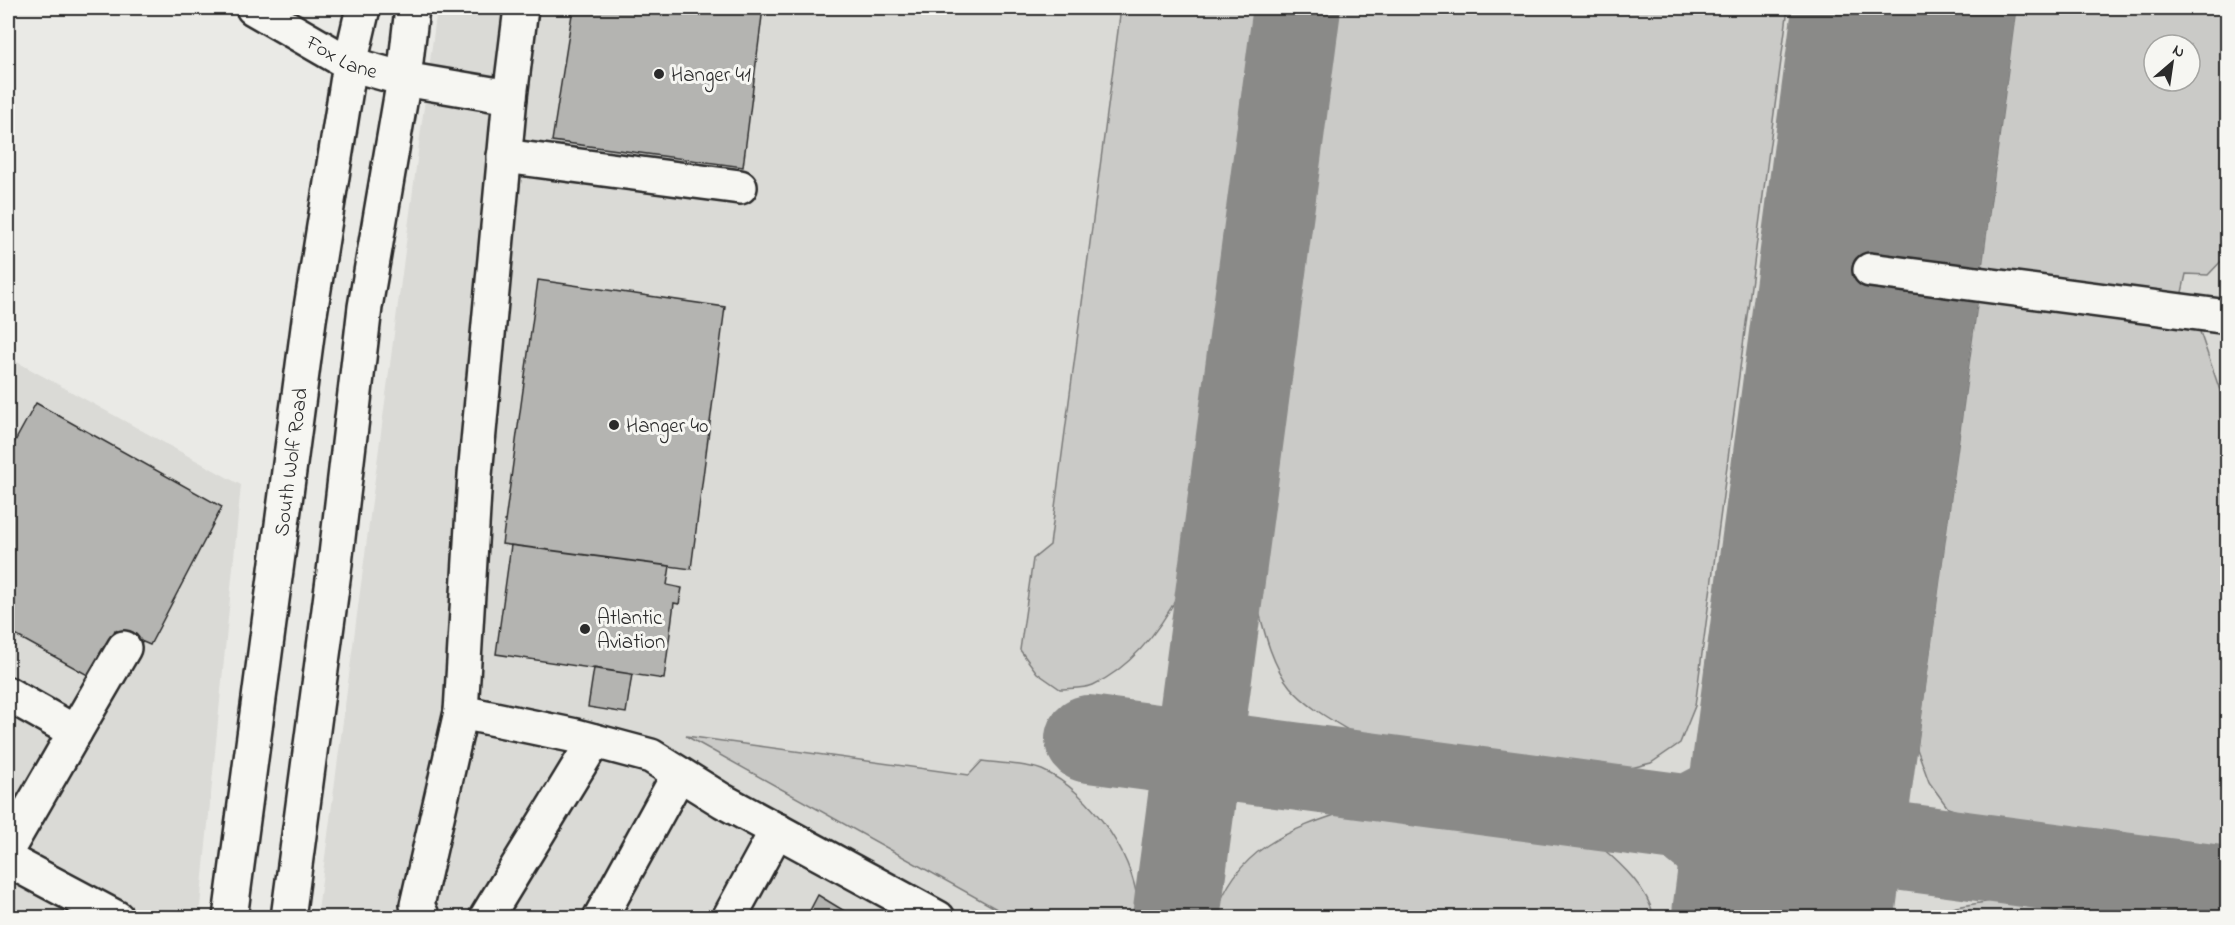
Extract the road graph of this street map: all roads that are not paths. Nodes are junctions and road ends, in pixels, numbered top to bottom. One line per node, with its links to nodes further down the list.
1 (253, 8): 5 (main road, Fox Lane)
2 (363, 8): 5 (main road, South Wolf Road)
3 (412, 8): 6 (main road)
4 (521, 8): 7 (main road)
5 (350, 64): 6 (main road, Fox Lane); 22 (main road, South Wolf Road)
6 (404, 79): 7 (main road, Fox Lane); 23 (main road)
7 (510, 98): 8 (main road)
8 (504, 156): 9 (main road); 14 (main road)
9 (740, 187)
10 (1870, 270): 11 (main road)
11 (2228, 317)
12 (124, 648): 15 (main road)
13 (8, 694): 15 (main road)
14 (461, 712): 16 (main road); 24 (main road)
15 (75, 732): 19 (main road)
16 (594, 741): 17 (main road); 25 (main road)
17 (679, 774): 18 (main road); 26 (main road)
18 (777, 830): 27 (main road); 28 (main road)
19 (8, 848)
20 (8, 860): 21 (main road)
21 (117, 918)
22 (230, 918)
23 (288, 918)
24 (423, 918)
25 (486, 918)
26 (600, 918)
27 (729, 918)
28 (938, 918)

